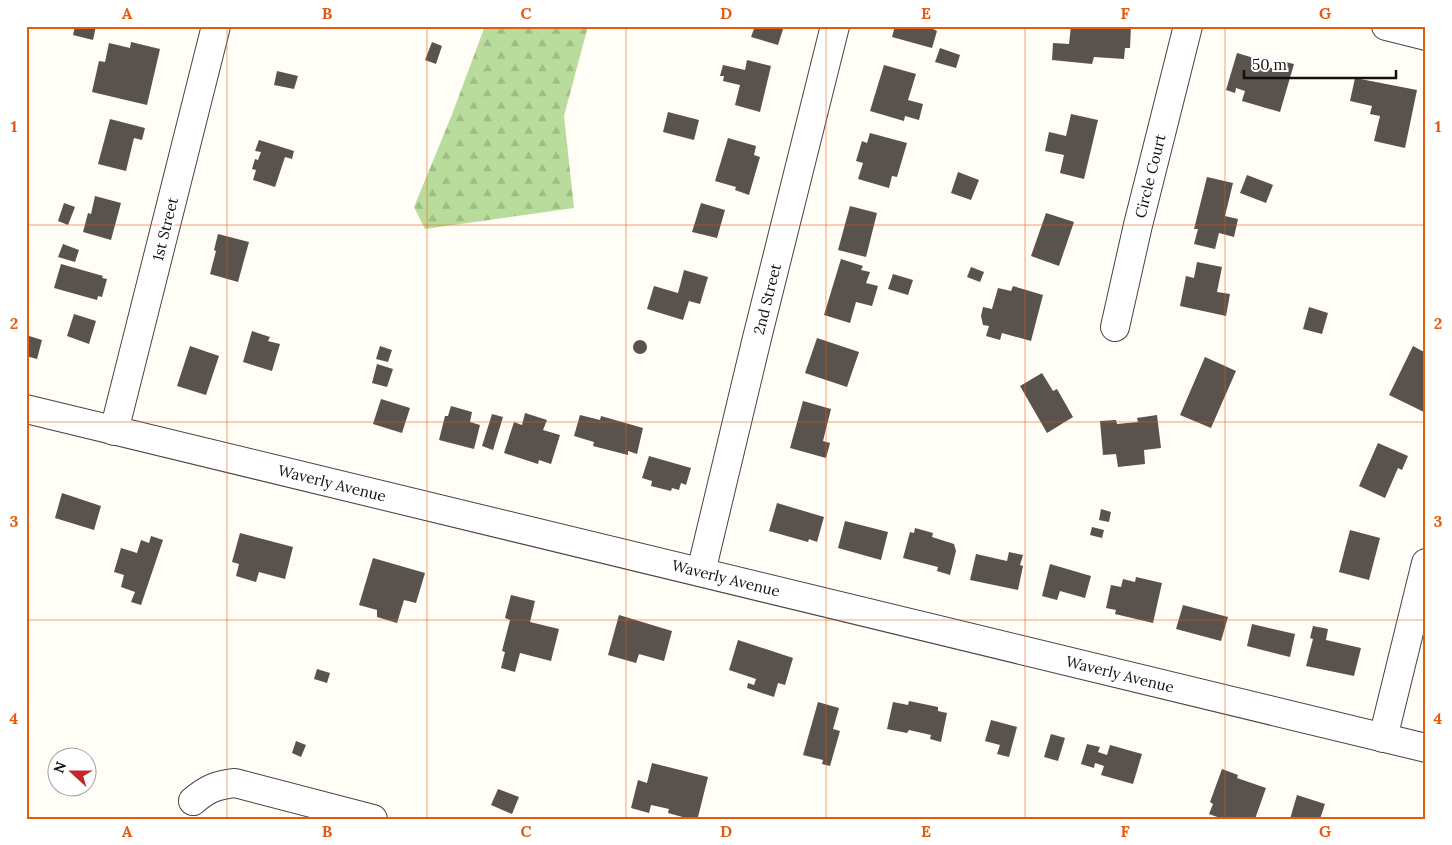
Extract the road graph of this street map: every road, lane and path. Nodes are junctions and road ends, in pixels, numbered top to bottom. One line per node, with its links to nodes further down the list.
1 (216, 26): 8 (street, 1st Street)
2 (835, 26): 10 (street, 2nd Street)
3 (1188, 26): 6 (street, Circle Court)
4 (1386, 26): 5 (street)
5 (1426, 36)
6 (1115, 327)
7 (26, 410): 8 (street, Waverly Avenue)
8 (114, 431): 10 (street, Waverly Avenue)
9 (1426, 563): 11 (street)
10 (701, 572): 11 (street, Waverly Avenue)
11 (1383, 738): 12 (street, Waverly Avenue)
12 (1426, 748)
13 (193, 801): 14 (street)
14 (373, 819)

